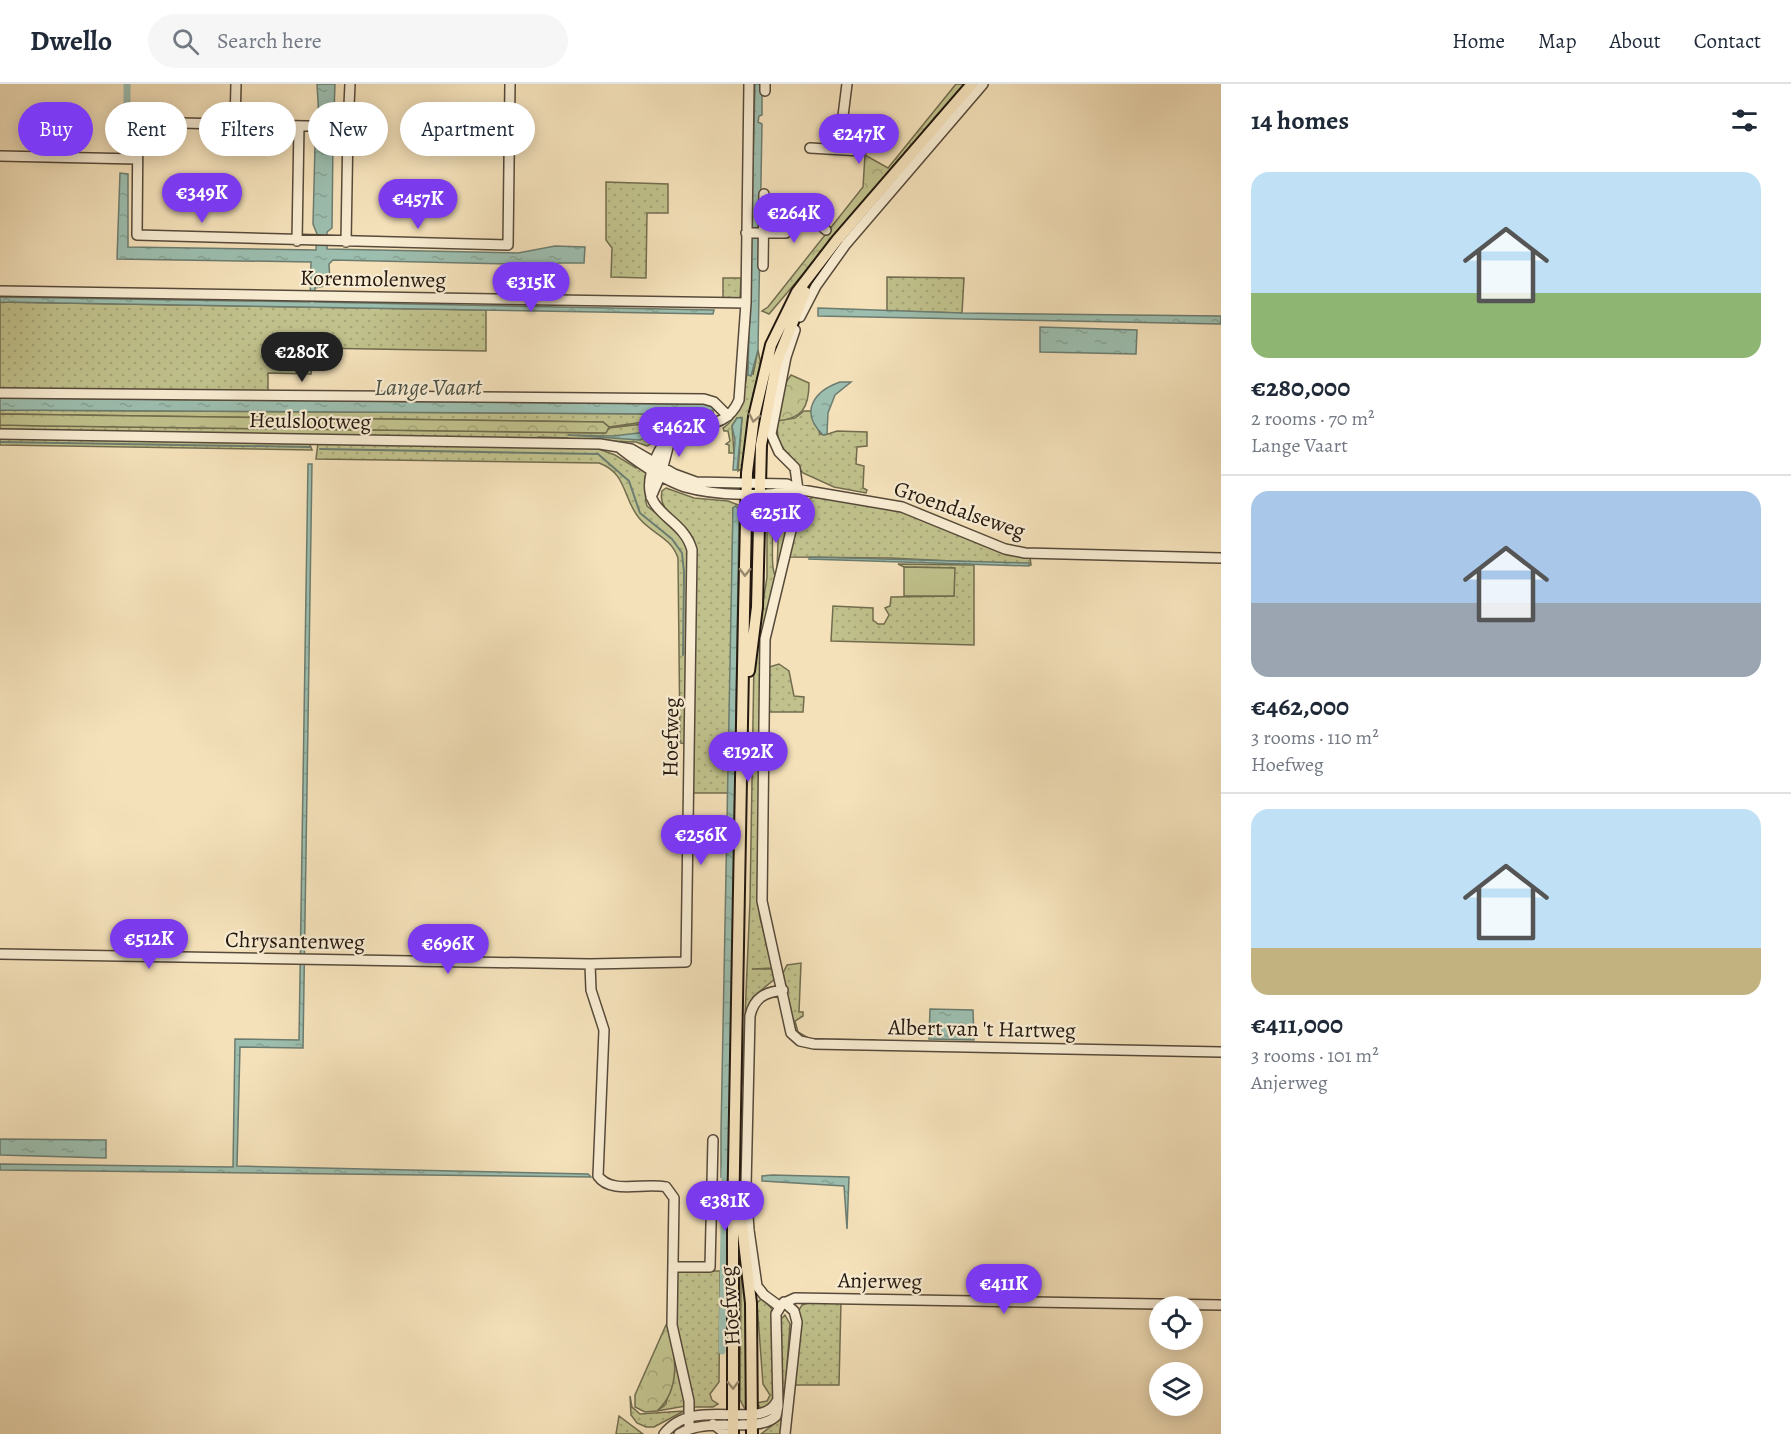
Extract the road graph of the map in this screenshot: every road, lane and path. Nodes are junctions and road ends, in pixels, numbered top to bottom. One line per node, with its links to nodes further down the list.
1 (236, 84): 8 (street)
2 (350, 84): 9 (street)
3 (510, 84): 24 (street)
4 (749, 84): 22 (street)
5 (847, 84): 16 (street)
6 (972, 84): 25 (main road)
7 (983, 84): 37 (street)
8 (236, 102)
9 (349, 102)
10 (199, 123): 19 (street)
11 (877, 123): 16 (street)
12 (296, 126): 13 (street)
13 (299, 126): 14 (street); 23 (street)
14 (308, 126)
15 (810, 148): 16 (street)
16 (838, 148)
17 (0, 156): 19 (street)
18 (347, 156): 24 (street)
19 (137, 159): 23 (street)
20 (764, 194): 22 (street)
21 (826, 230): 22 (street)
22 (755, 233): 26 (street); 28 (street)
23 (297, 241): 24 (street)
24 (346, 242)
25 (819, 265): 35 (main road, Hoefweg, one-way to 35); 36 (main road, Hoefweg)
26 (763, 266)
27 (0, 291): 28 (street, Korenmolenweg)
28 (746, 303): 30 (street)
29 (0, 393): 30 (street)
30 (728, 416): 32 (street)
31 (0, 434): 33 (street, Heulslootweg)
32 (671, 436): 33 (street); 34 (street)
33 (653, 466): 34 (street, Heulslootweg); 38 (street)
34 (662, 471): 35 (street, Heulslootweg); 38 (street)
35 (747, 488): 36 (street, Heulslootweg); 50 (main road, Hoefweg, one-way to 50)
36 (760, 488): 37 (street, Groendalseweg); 51 (main road, Hoefweg)
37 (796, 489): 39 (street, Groendalseweg); 42 (street)
38 (651, 497): 41 (street, Hoefweg)
39 (1221, 558)
40 (0, 954): 41 (street, Chrysantenweg)
41 (590, 964): 45 (street)
42 (783, 990): 43 (street, Albert van 't Hartweg); 46 (street, Hoefweg)
43 (1221, 1052)
44 (713, 1140): 45 (street, Hoefweg)
45 (673, 1267): 48 (street)
46 (782, 1304): 47 (street, Anjerweg); 51 (street); 56 (street, Hoefweg)
47 (1221, 1305)
48 (690, 1416): 50 (street); 52 (street); 53 (street)
49 (713, 1424): 50 (street); 52 (street); 55 (street)
50 (733, 1424): 51 (street)
51 (752, 1424)
52 (689, 1428): 54 (street)
53 (664, 1434)
54 (679, 1434)
55 (726, 1434)
56 (786, 1434)

